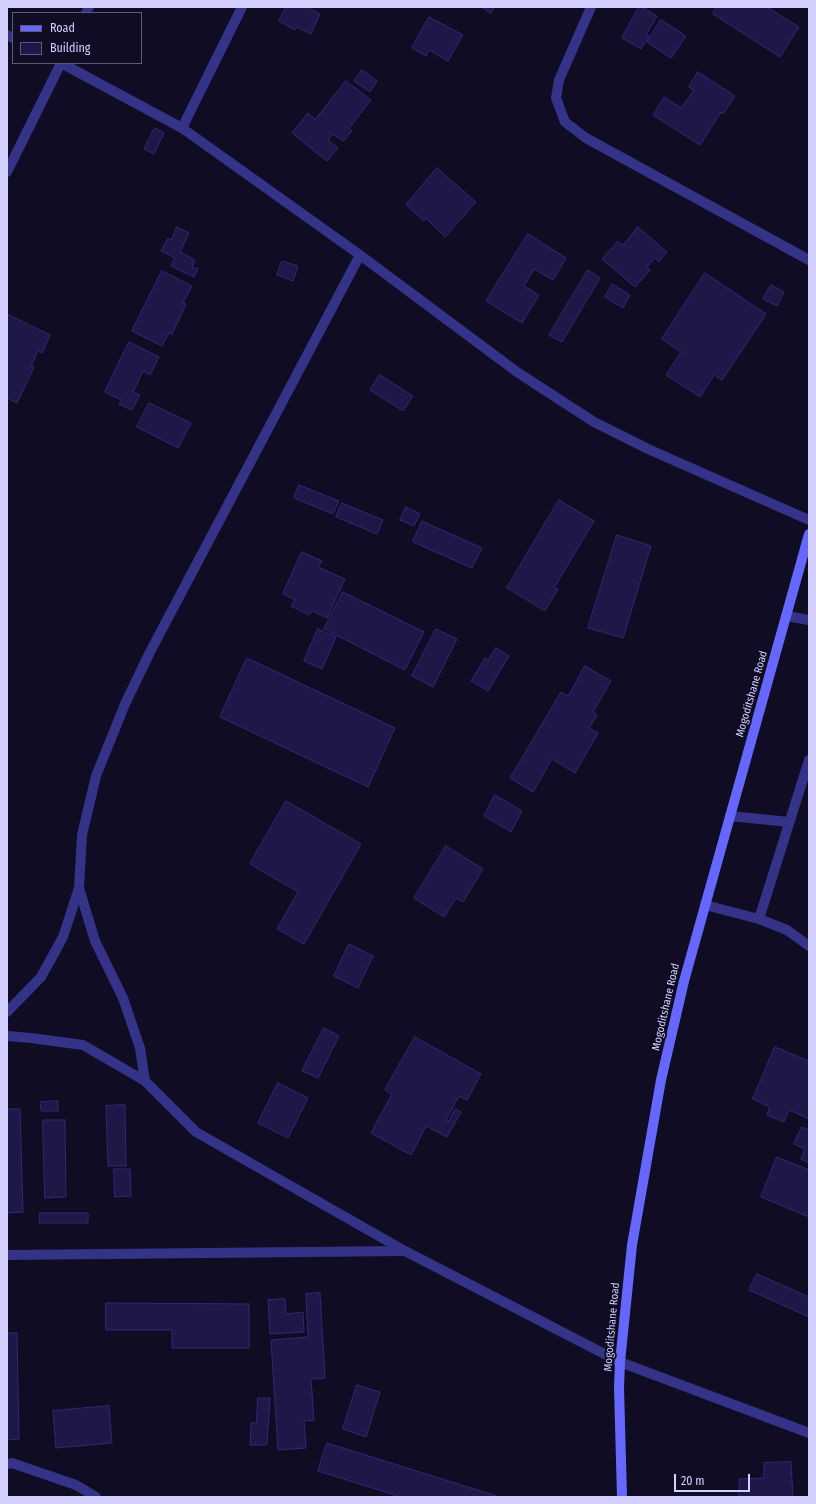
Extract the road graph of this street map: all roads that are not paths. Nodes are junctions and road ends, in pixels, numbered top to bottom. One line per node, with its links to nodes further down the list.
1 (242, 7): 5 (street)
2 (592, 7): 8 (street)
3 (61, 64): 6 (street)
4 (63, 64): 5 (street)
5 (182, 128): 7 (street)
6 (7, 172)
7 (360, 255): 9 (street); 16 (street)
8 (809, 260)
9 (809, 520)
10 (809, 534): 11 (main road, Mogoditshane Road)
11 (786, 616): 12 (street); 14 (main road, Mogoditshane Road)
12 (809, 620)
13 (809, 760): 15 (street)
14 (730, 816): 15 (street); 17 (main road, Mogoditshane Road)
15 (789, 822): 18 (street)
16 (79, 888): 20 (street); 22 (street)
17 (705, 904): 18 (street); 25 (main road, Mogoditshane Road)
18 (759, 919): 19 (street)
19 (809, 946)
20 (7, 1012)
21 (7, 1036): 22 (street)
22 (145, 1081): 23 (street)
23 (405, 1251): 24 (street); 25 (street)
24 (7, 1255)
25 (620, 1362): 26 (street); 29 (main road, Mogoditshane Road)
26 (809, 1433)
27 (7, 1464): 28 (street)
28 (96, 1497)
29 (622, 1497)

